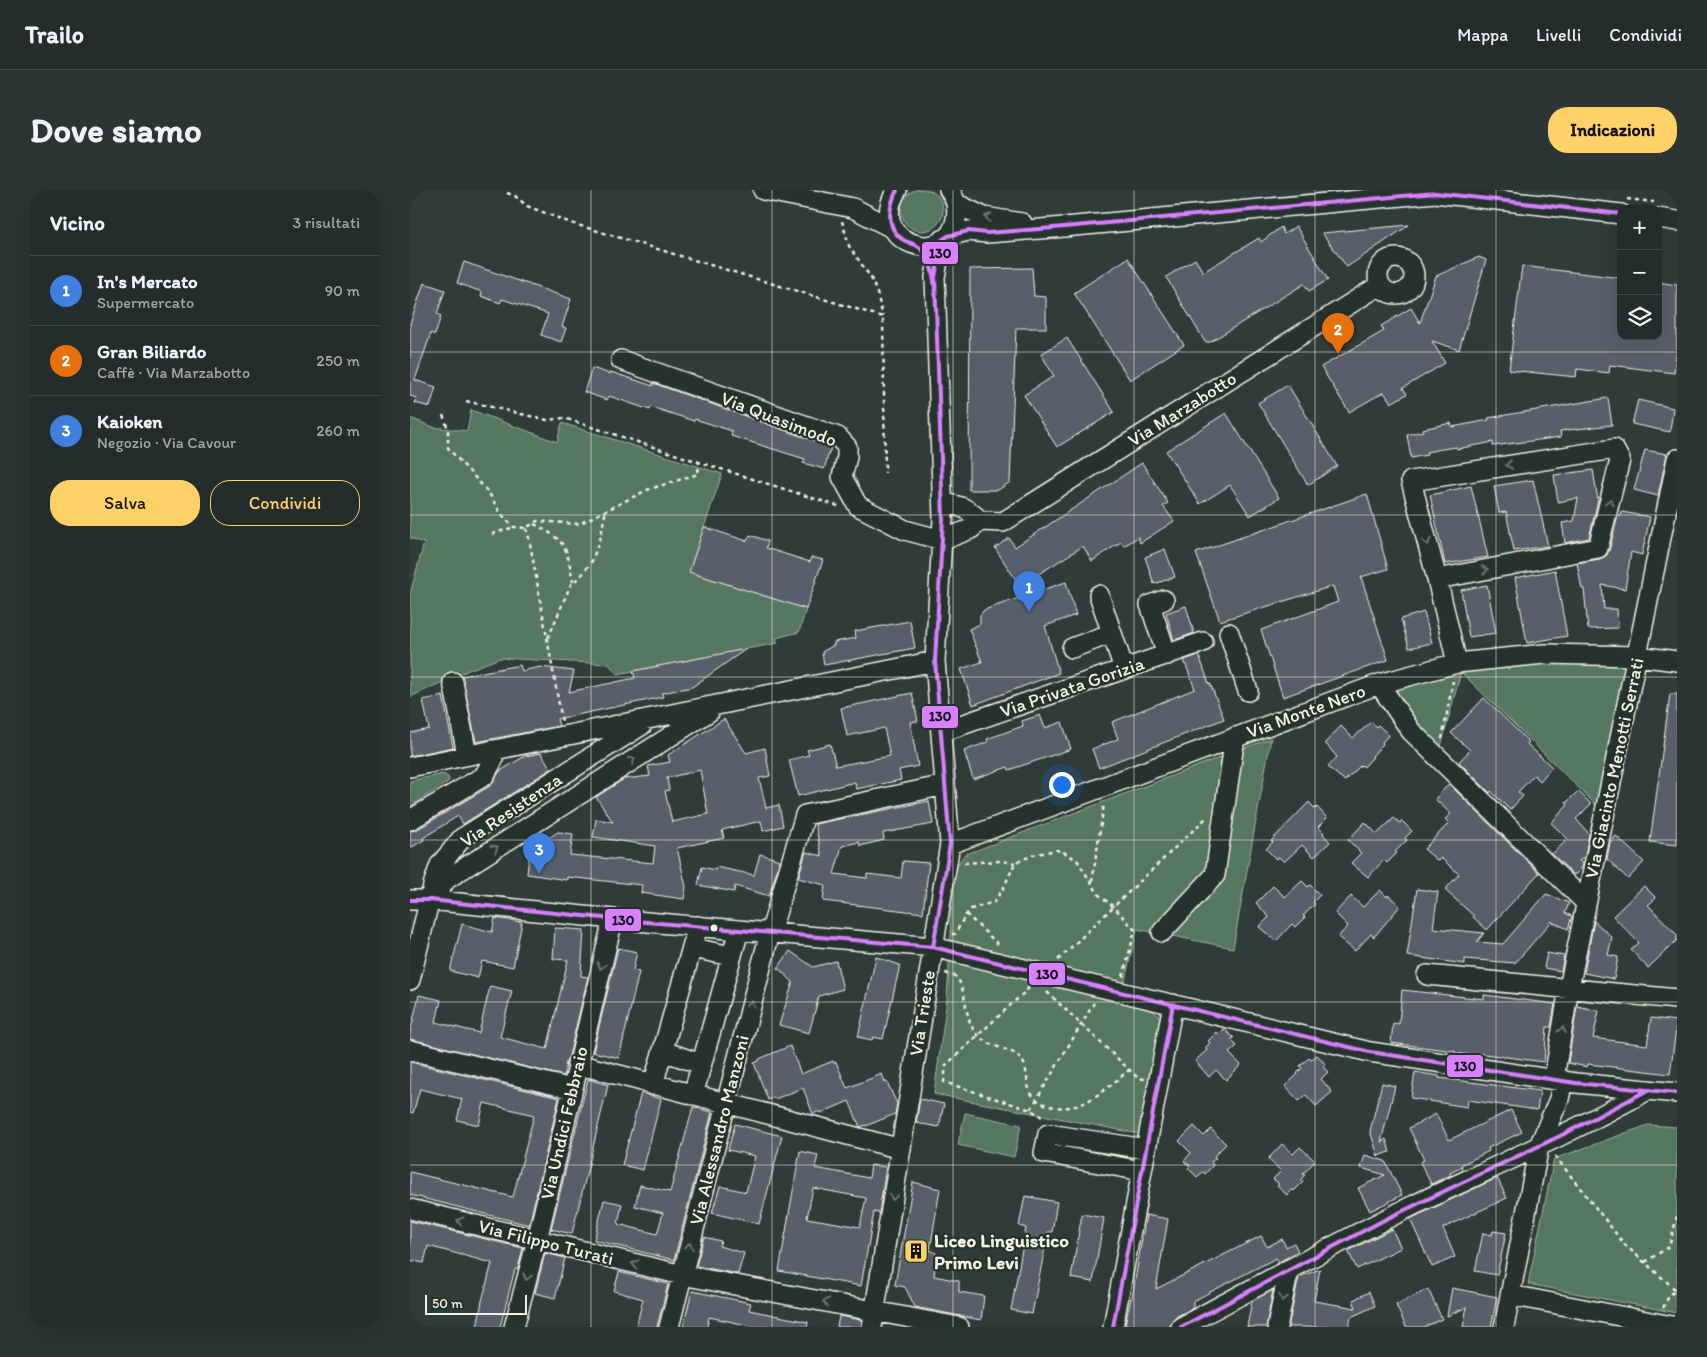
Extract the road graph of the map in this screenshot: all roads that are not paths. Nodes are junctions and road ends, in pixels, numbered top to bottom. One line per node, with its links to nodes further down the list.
1 (763, 190): 4 (street)
2 (894, 195): 4 (street); 8 (street)
3 (953, 197): 9 (street, one-way to 3); 10 (street, Via Trieste)
4 (849, 207): 8 (street)
5 (1617, 214): 9 (street)
6 (1662, 219): 7 (street)
7 (1677, 221)
8 (892, 228): 11 (street)
9 (1053, 228): 10 (street)
10 (945, 238): 11 (street); 12 (street, Via Trieste)
11 (918, 246): 12 (street, Via Trieste)
12 (935, 277): 16 (street, Via Trieste)
13 (1380, 285): 17 (street, Via Marzabotto)
14 (621, 360): 18 (street, Via Quasimodo)
15 (1677, 459): 27 (street, Via Giacinto Menotti Serrati)
16 (942, 503): 17 (street); 18 (street, Via Trieste)
17 (980, 520): 18 (street)
18 (942, 540): 28 (street, Via Trieste)
19 (1437, 579): 19 (street, one-way to 19); 30 (street)
20 (1099, 595): 22 (street)
21 (1164, 600): 26 (street)
22 (1112, 633): 25 (street); 31 (street)
23 (1229, 633): 34 (street)
24 (1203, 642): 26 (street, Via Privata Gorizia)
25 (1072, 648)
26 (1167, 654): 31 (street, Via Privata Gorizia)
27 (1637, 656): 29 (street, Via Monte Nero); 30 (street, Via Monte Nero); 49 (street, Via Giacinto Menotti Serrati)
28 (936, 661): 35 (street, Via Resistenza); 37 (street, Via Trieste)
29 (1677, 661)
30 (1457, 662): 33 (street, Via Monte Nero)
31 (1124, 669): 37 (street, Via Privata Gorizia)
32 (453, 682): 40 (street)
33 (1379, 684): 38 (street, Via Monte Nero); 49 (street)
34 (1248, 691)
35 (718, 705): 36 (street, Via Resistenza); 46 (street, Via Resistenza, one-way to 35)
36 (659, 717): 39 (street, Via Resistenza); 44 (street, Via Resistenza)
37 (941, 732): 42 (street, Via Trieste)
38 (1235, 737): 45 (street, Via Monte Nero); 53 (street)
39 (492, 750): 40 (street, Via Resistenza); 43 (street)
40 (467, 755): 41 (street, Via Resistenza)
41 (410, 767)
42 (945, 785): 45 (street, Via Trieste); 54 (street, Via Alessandro Manzoni)
43 (410, 820)
44 (462, 838): 46 (street); 48 (street, Via Resistenza)
45 (949, 852): 55 (street, Via Trieste)
46 (476, 860): 48 (street, Via Resistenza)
47 (410, 900): 48 (street)
48 (430, 900): 50 (street); 59 (street)
49 (1586, 902): 60 (street, Via Giacinto Menotti Serrati)
50 (613, 919): 51 (street); 65 (street, Via Undici Febbraio, one-way to 65)
51 (698, 926): 52 (street); 56 (street)
52 (739, 930): 54 (street); 57 (street)
53 (1162, 932)
54 (770, 933): 55 (street); 74 (street, Via Alessandro Manzoni, one-way to 54)
55 (934, 940): 62 (street); 77 (street, Via Trieste)
56 (693, 948): 57 (street); 64 (street)
57 (731, 956): 66 (street)
58 (1427, 975): 60 (street)
59 (410, 980)
60 (1569, 988): 61 (street); 67 (street, Via Giacinto Menotti Serrati, one-way to 60)
61 (1677, 999)
62 (1173, 1004): 67 (street); 78 (street)
63 (410, 1050): 69 (street)
64 (663, 1051): 66 (street); 68 (street)
65 (577, 1064): 68 (street); 69 (street, Via Undici Febbraio)
66 (701, 1064): 72 (street)
67 (1558, 1079): 70 (street); 73 (street, Via Giacinto Menotti Serrati)
68 (653, 1085): 72 (street)
69 (572, 1089): 81 (street, Via Undici Febbraio)
70 (1648, 1090): 71 (street); 75 (street)
71 (1677, 1093)
72 (693, 1095): 74 (street)
73 (1559, 1099): 75 (street, Via Giacinto Menotti Serrati); 76 (street, Via Giacinto Menotti Serrati)
74 (726, 1103): 77 (street); 83 (street, Via Alessandro Manzoni, one-way to 74)
75 (1562, 1135): 76 (street)
76 (1544, 1147): 82 (street); 84 (street, Via Giacinto Menotti Serrati)
77 (901, 1149): 85 (street, Via Trieste, one-way to 85)
78 (1146, 1149): 79 (street); 79 (street)
79 (1142, 1171): 90 (street)
80 (410, 1209): 81 (street, Via Filippo Turati, one-way to 80)
81 (537, 1240): 83 (street, Via Filippo Turati, one-way to 81); 87 (street, Via Undici Febbraio, one-way to 87)
82 (1289, 1269): 91 (street); 92 (street, one-way to 92)
83 (682, 1276): 85 (street, Via Filippo Turati, one-way to 83); 88 (street, Via Alessandro Manzoni)
84 (1510, 1294): 86 (street); 93 (street, Via Giacinto Menotti Serrati)
85 (873, 1319): 89 (street, Via Filippo Turati)
86 (1664, 1324)
87 (514, 1327)
88 (669, 1327)
89 (959, 1327)
90 (1113, 1327)
91 (1181, 1327)
92 (1277, 1327)
93 (1504, 1327)

